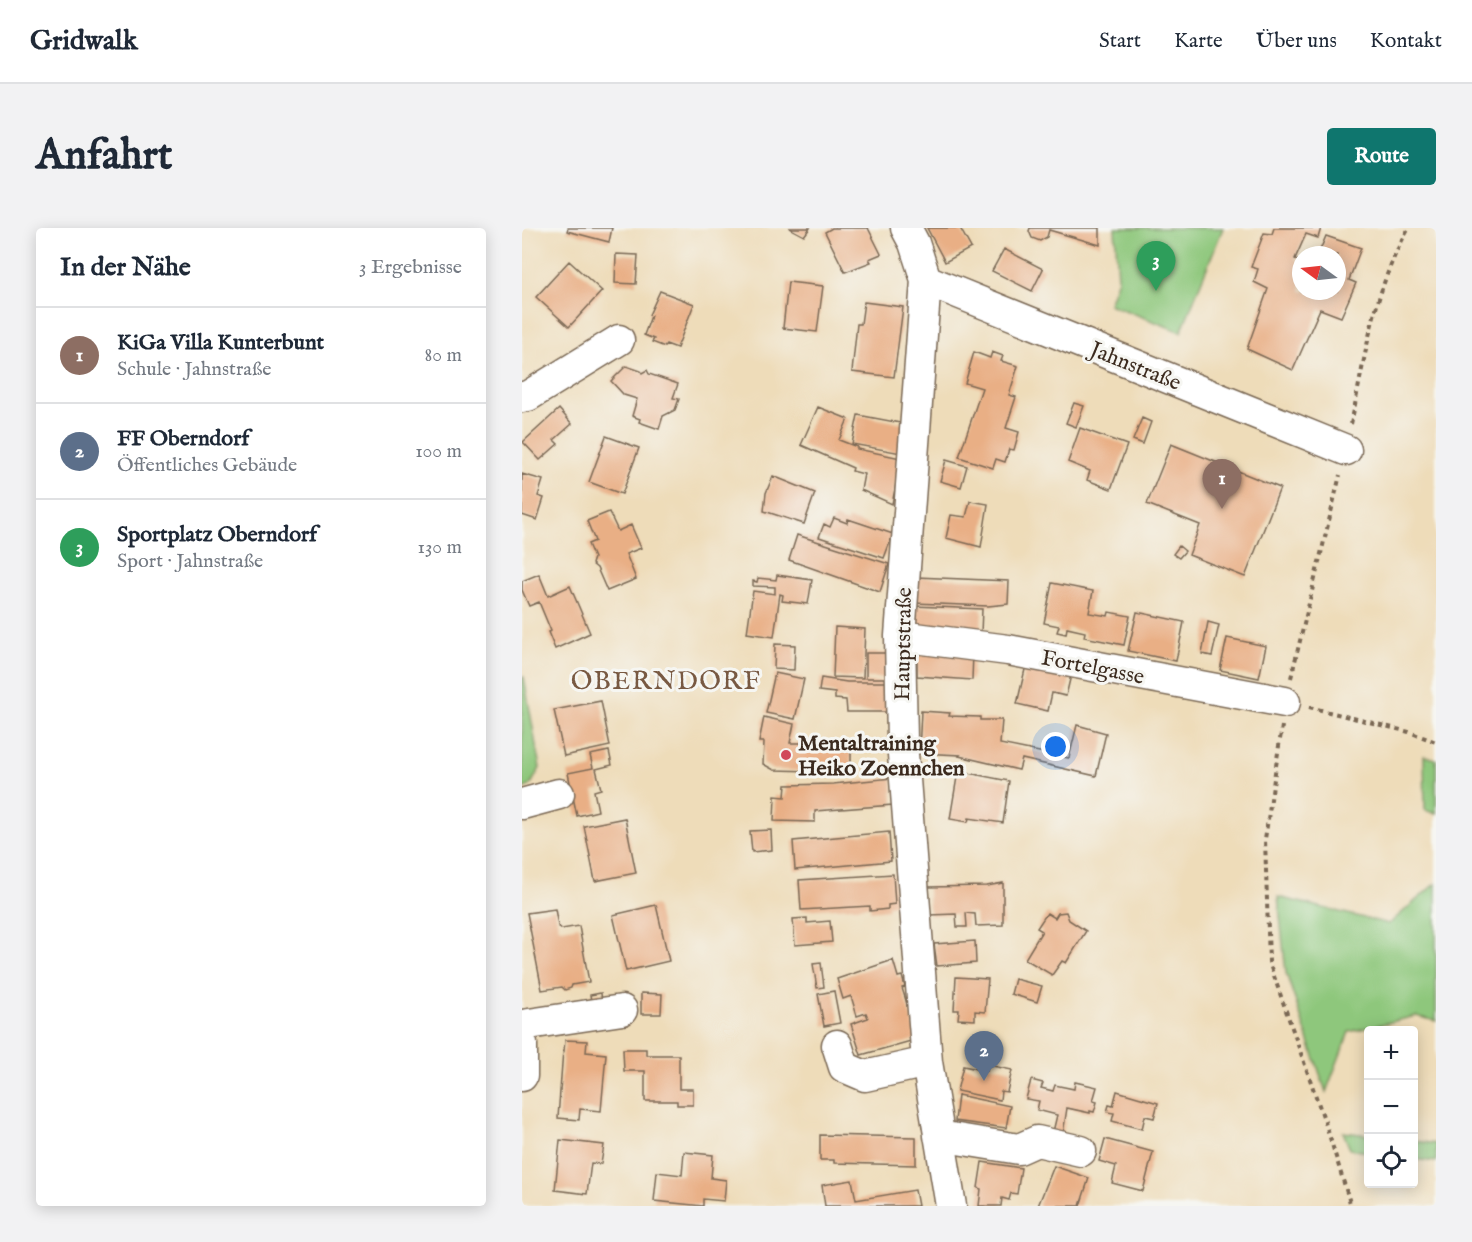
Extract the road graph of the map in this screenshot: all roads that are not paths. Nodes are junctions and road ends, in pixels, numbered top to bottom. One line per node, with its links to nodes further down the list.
1 (906, 228): 2 (street, Hauptstraße)
2 (926, 280): 5 (street, Jahnstraße); 6 (street, Hauptstraße)
3 (620, 340): 4 (street)
4 (522, 397)
5 (1346, 450)
6 (900, 636): 7 (street, Fortelgasse); 14 (street, Hauptstraße)
7 (1285, 702)
8 (559, 794): 9 (street)
9 (522, 804)
10 (622, 1010): 11 (street)
11 (522, 1025)
12 (522, 1044): 15 (street)
13 (837, 1045): 14 (street)
14 (927, 1062): 16 (street, Hauptstraße)
15 (522, 1076)
16 (939, 1136): 17 (street); 18 (street, Hauptstraße)
17 (1081, 1151)
18 (951, 1206)

